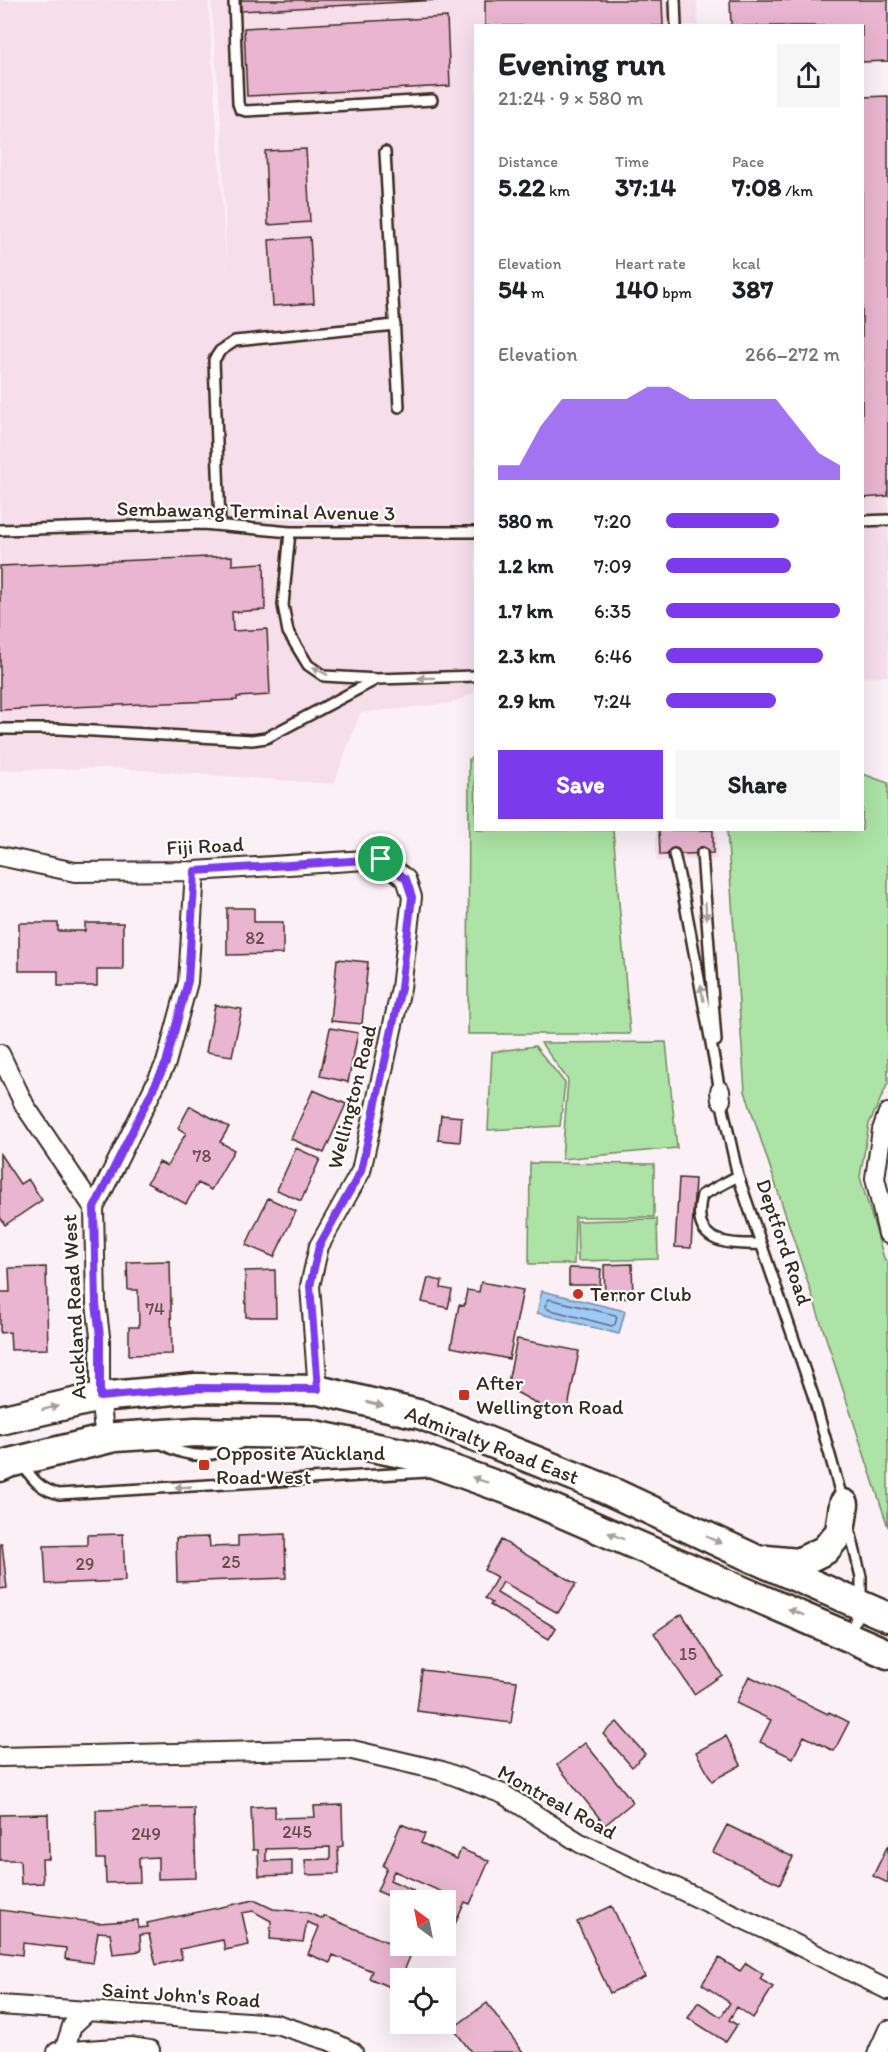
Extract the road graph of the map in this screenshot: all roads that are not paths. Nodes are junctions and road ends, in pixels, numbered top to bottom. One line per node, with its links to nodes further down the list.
1 (234, 0): 4 (lane)
2 (675, 0): 3 (lane)
3 (676, 24)
4 (432, 100)
5 (385, 152): 6 (lane)
6 (395, 325): 7 (lane); 10 (lane)
7 (399, 407)
8 (888, 520): 9 (lane)
9 (864, 521)
10 (220, 525): 11 (lane, Sembawang Terminal Avenue 3); 12 (lane, Sembawang Terminal Avenue 3)
11 (0, 530)
12 (290, 532): 13 (lane, Sembawang Terminal Avenue 3); 15 (lane, one-way to 12)
13 (474, 532)
14 (474, 676): 15 (lane, one-way to 15)
15 (377, 679): 16 (lane)
16 (0, 729)
17 (702, 853): 23 (lane, Deptford Road, one-way to 23)
18 (674, 854): 23 (lane, one-way to 18)
19 (0, 856): 20 (street, Fiji Road)
20 (195, 871): 21 (street, Fiji Road); 26 (street)
21 (406, 879): 29 (street, Wellington Road)
22 (0, 1054): 26 (street, Auckland Road West)
23 (720, 1096): 25 (lane, Deptford Road)
24 (888, 1113): 27 (street)
25 (738, 1176): 28 (lane, Deptford Road); 28 (lane)
26 (94, 1208): 30 (street, Auckland Road West)
27 (888, 1234)
28 (760, 1244): 35 (lane, Deptford Road)
29 (318, 1389): 30 (main road, Admiralty Road East); 36 (main road, Admiralty Road East, one-way to 36)
30 (100, 1397): 31 (main road, Admiralty Road East, one-way to 30); 32 (street, Auckland Road West)
31 (0, 1420)
32 (105, 1439): 33 (main road, Admiralty Road East); 34 (main road, Admiralty Road East)
33 (10, 1464): 34 (lane, one-way to 33)
34 (451, 1470): 39 (main road, Admiralty Road East, one-way to 34)
35 (844, 1504): 36 (main road); 37 (lane, Deptford Road)
36 (755, 1560): 37 (main road, Admiralty Road East)
37 (861, 1606): 38 (main road, Admiralty Road East); 39 (lane, Deptford Road)
38 (888, 1617)
39 (850, 1635): 40 (main road, Admiralty Road East)
40 (888, 1654)
41 (0, 1757): 42 (street, Montreal Road)
42 (888, 1990)
43 (0, 2005): 44 (street, Saint John's Road)
44 (88, 2011): 47 (street); 48 (street, Saint John's Road)
45 (888, 2030): 49 (street)
46 (150, 2050): 47 (street)
47 (61, 2052)
48 (353, 2052)
49 (878, 2052)

